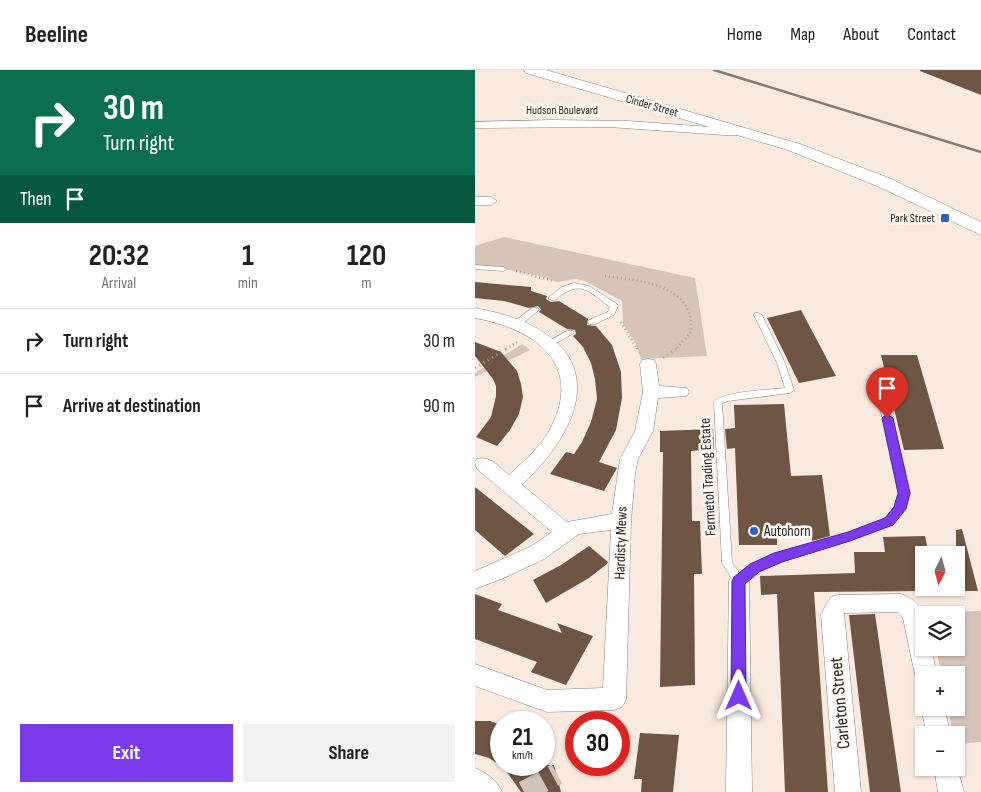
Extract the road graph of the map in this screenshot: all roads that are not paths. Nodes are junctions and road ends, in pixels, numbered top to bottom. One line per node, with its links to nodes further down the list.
1 (531, 70): 3 (street, Cinder Street)
2 (475, 125): 3 (street, Hudson Boulevard)
3 (739, 132): 6 (street, Cinder Street)
4 (475, 201): 5 (street)
5 (491, 201)
6 (981, 229)
7 (475, 267): 8 (lane)
8 (503, 269)
9 (552, 298): 13 (lane)
10 (535, 310): 14 (lane)
11 (475, 313): 14 (street)
12 (758, 315): 26 (lane, Fermetol Trading Estate)
13 (592, 322)
14 (518, 323): 16 (street)
15 (570, 333): 16 (lane)
16 (550, 343): 22 (street)
17 (648, 362): 19 (street, Hardisty Mews)
18 (876, 375): 26 (lane)
19 (651, 392): 20 (street); 23 (street, Hardisty Mews)
20 (681, 392)
21 (483, 464): 22 (street)
22 (510, 485): 24 (street)
23 (621, 520): 24 (street); 28 (street, Hardisty Mews)
24 (566, 532): 25 (street)
25 (475, 580)
26 (739, 581): 32 (street)
27 (924, 666): 33 (street, Carleton Street)
28 (475, 675)
29 (948, 776): 34 (street)
30 (475, 780): 31 (street)
31 (489, 792)
32 (739, 792)
33 (848, 792)
34 (951, 792)

